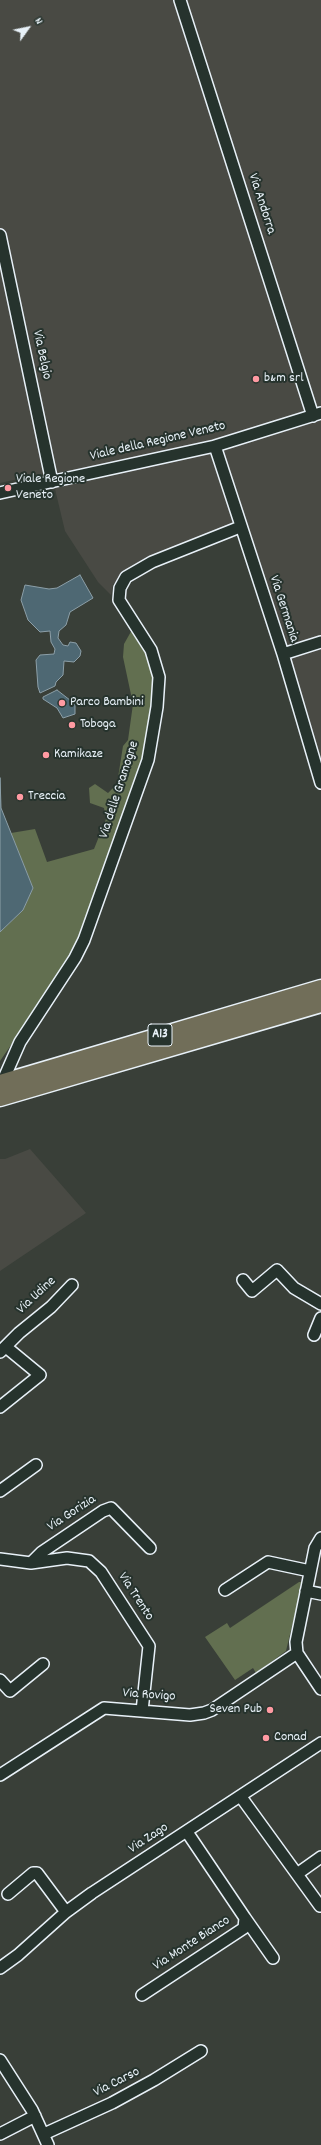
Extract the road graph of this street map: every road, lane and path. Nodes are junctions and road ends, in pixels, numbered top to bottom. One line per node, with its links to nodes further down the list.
1 (180, 0): 3 (street, Via Andorra)
2 (0, 235): 5 (street, Via Belgio)
3 (317, 415): 4 (street, Viale della Regione Veneto)
4 (215, 446): 5 (street, Viale della Regione Veneto); 7 (street, Via Germania)
5 (52, 482): 6 (street, Viale della Regione Veneto)
6 (0, 493)
7 (240, 527): 9 (street, Via Germania); 13 (street, Via delle Gramogne)
8 (321, 642): 9 (street)
9 (283, 654): 10 (street, Via Germania)
10 (321, 783)
11 (321, 988): 13 (highway, A13)
12 (321, 1004): 14 (highway, A13)
13 (3, 1079)
14 (0, 1098)
15 (243, 1280): 17 (street)
16 (72, 1285): 20 (street, Via Udine)
17 (321, 1304)
18 (321, 1318): 19 (street)
19 (314, 1334)
20 (3, 1350): 21 (street, Via Udine)
21 (0, 1407)
22 (36, 1465): 23 (street)
23 (0, 1491)
24 (321, 1538): 28 (street)
25 (150, 1548): 27 (street, Via Gorizia)
26 (0, 1559): 27 (street)
27 (30, 1563): 36 (street, Via Trento)
28 (310, 1571): 29 (street); 30 (street)
29 (225, 1590)
30 (306, 1591): 31 (street); 32 (street)
31 (321, 1594)
32 (297, 1653): 35 (street); 36 (street, Via Rovigo)
33 (43, 1664): 34 (street)
34 (0, 1680)
35 (321, 1689)
36 (142, 1711): 38 (street, Via Rovigo)
37 (321, 1744): 39 (street, Via Zago)
38 (0, 1775)
39 (241, 1797): 40 (street, Via Zago); 42 (street)
40 (187, 1832): 45 (street, Via Zago); 46 (street, Via Monte Bianco)
41 (321, 1857): 42 (street)
42 (297, 1874): 44 (street)
43 (8, 1894): 45 (street)
44 (320, 1906)
45 (66, 1912): 48 (street, Via Zago)
46 (245, 1918): 47 (street); 49 (street, Via Monte Bianco)
47 (273, 1958)
48 (0, 1968)
49 (142, 1995)
50 (201, 2051): 54 (street, Via Carso)
51 (0, 2060): 52 (street)
52 (36, 2116): 53 (street); 54 (street)
53 (0, 2134)
54 (44, 2134): 55 (street)
55 (48, 2145)

